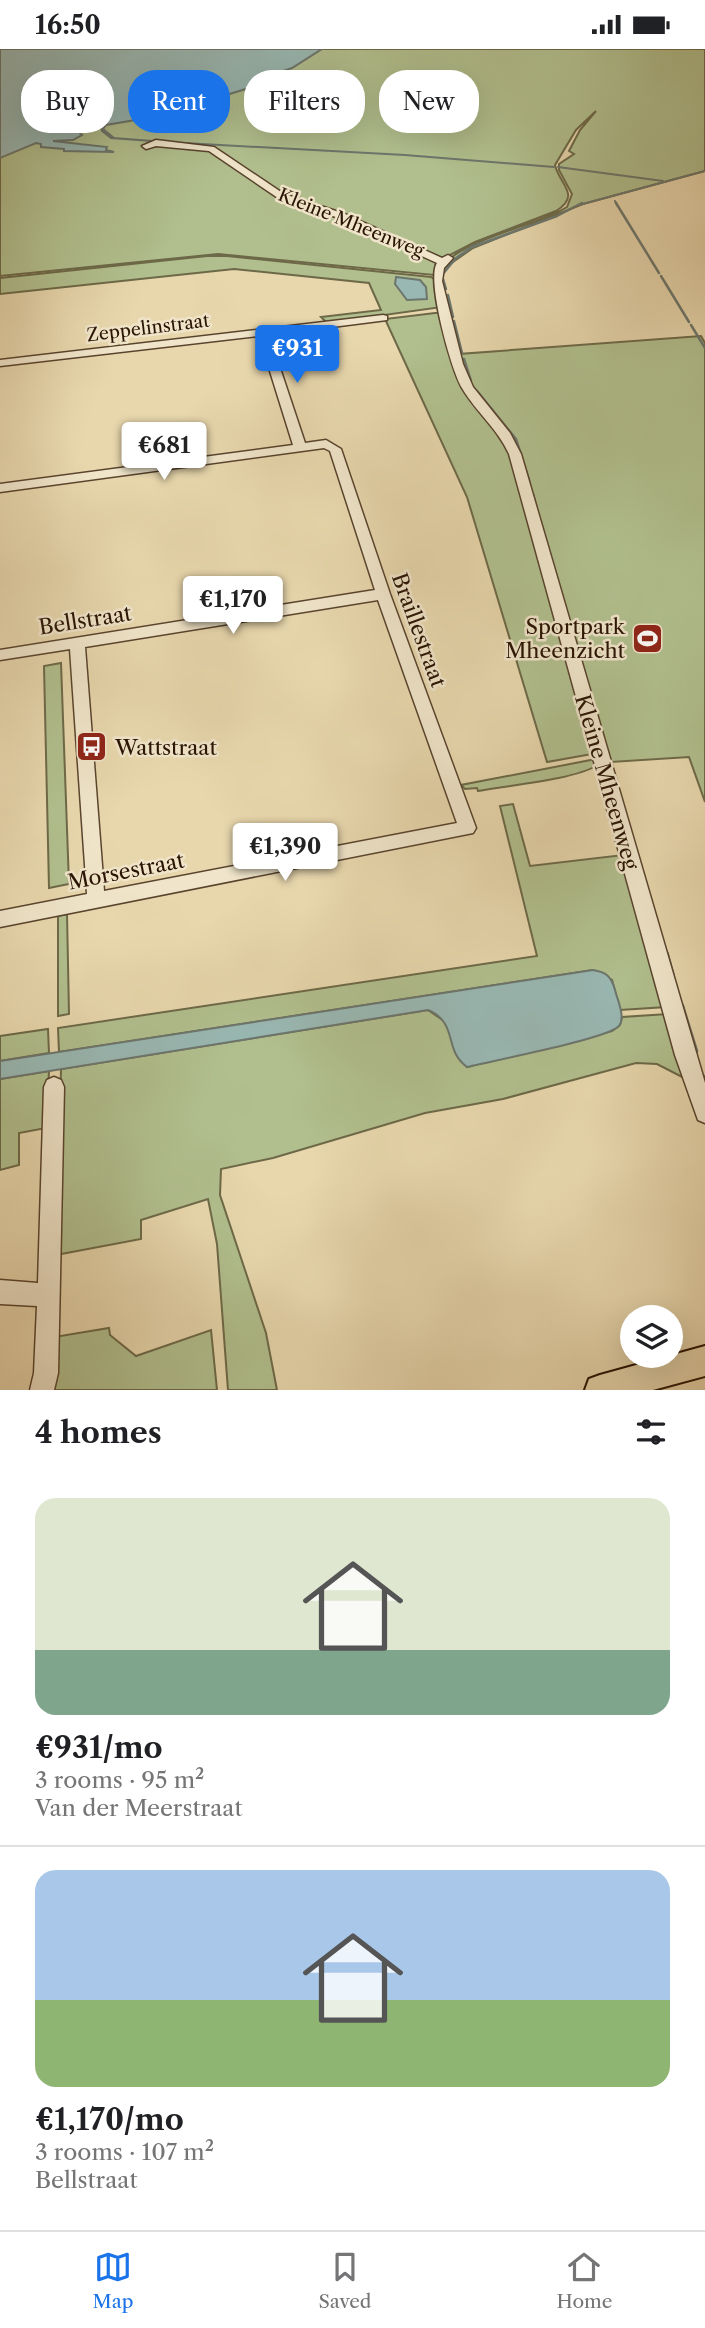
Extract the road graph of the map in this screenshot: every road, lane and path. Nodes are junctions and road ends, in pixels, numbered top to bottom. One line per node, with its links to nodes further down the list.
1 (146, 146): 14 (street, Kleine Mheenweg)
2 (383, 318): 3 (street, Zeppelinstraat)
3 (263, 332): 4 (street, Zeppelinstraat); 5 (street)
4 (0, 363)
5 (300, 447): 6 (street); 7 (street, Braillestraat)
6 (0, 488)
7 (383, 594): 8 (street, Bellstraat); 10 (street, Braillestraat)
8 (77, 643): 9 (street, Bellstraat); 11 (street)
9 (0, 655)
10 (467, 828): 11 (street, Morsestraat)
11 (96, 900): 12 (street, Morsestraat)
12 (0, 919)
13 (54, 1087): 16 (street)
14 (705, 1113)
15 (0, 1292): 16 (street)
16 (49, 1295): 18 (street)
17 (705, 1361): 19 (main road)
18 (42, 1390)
19 (600, 1390)

